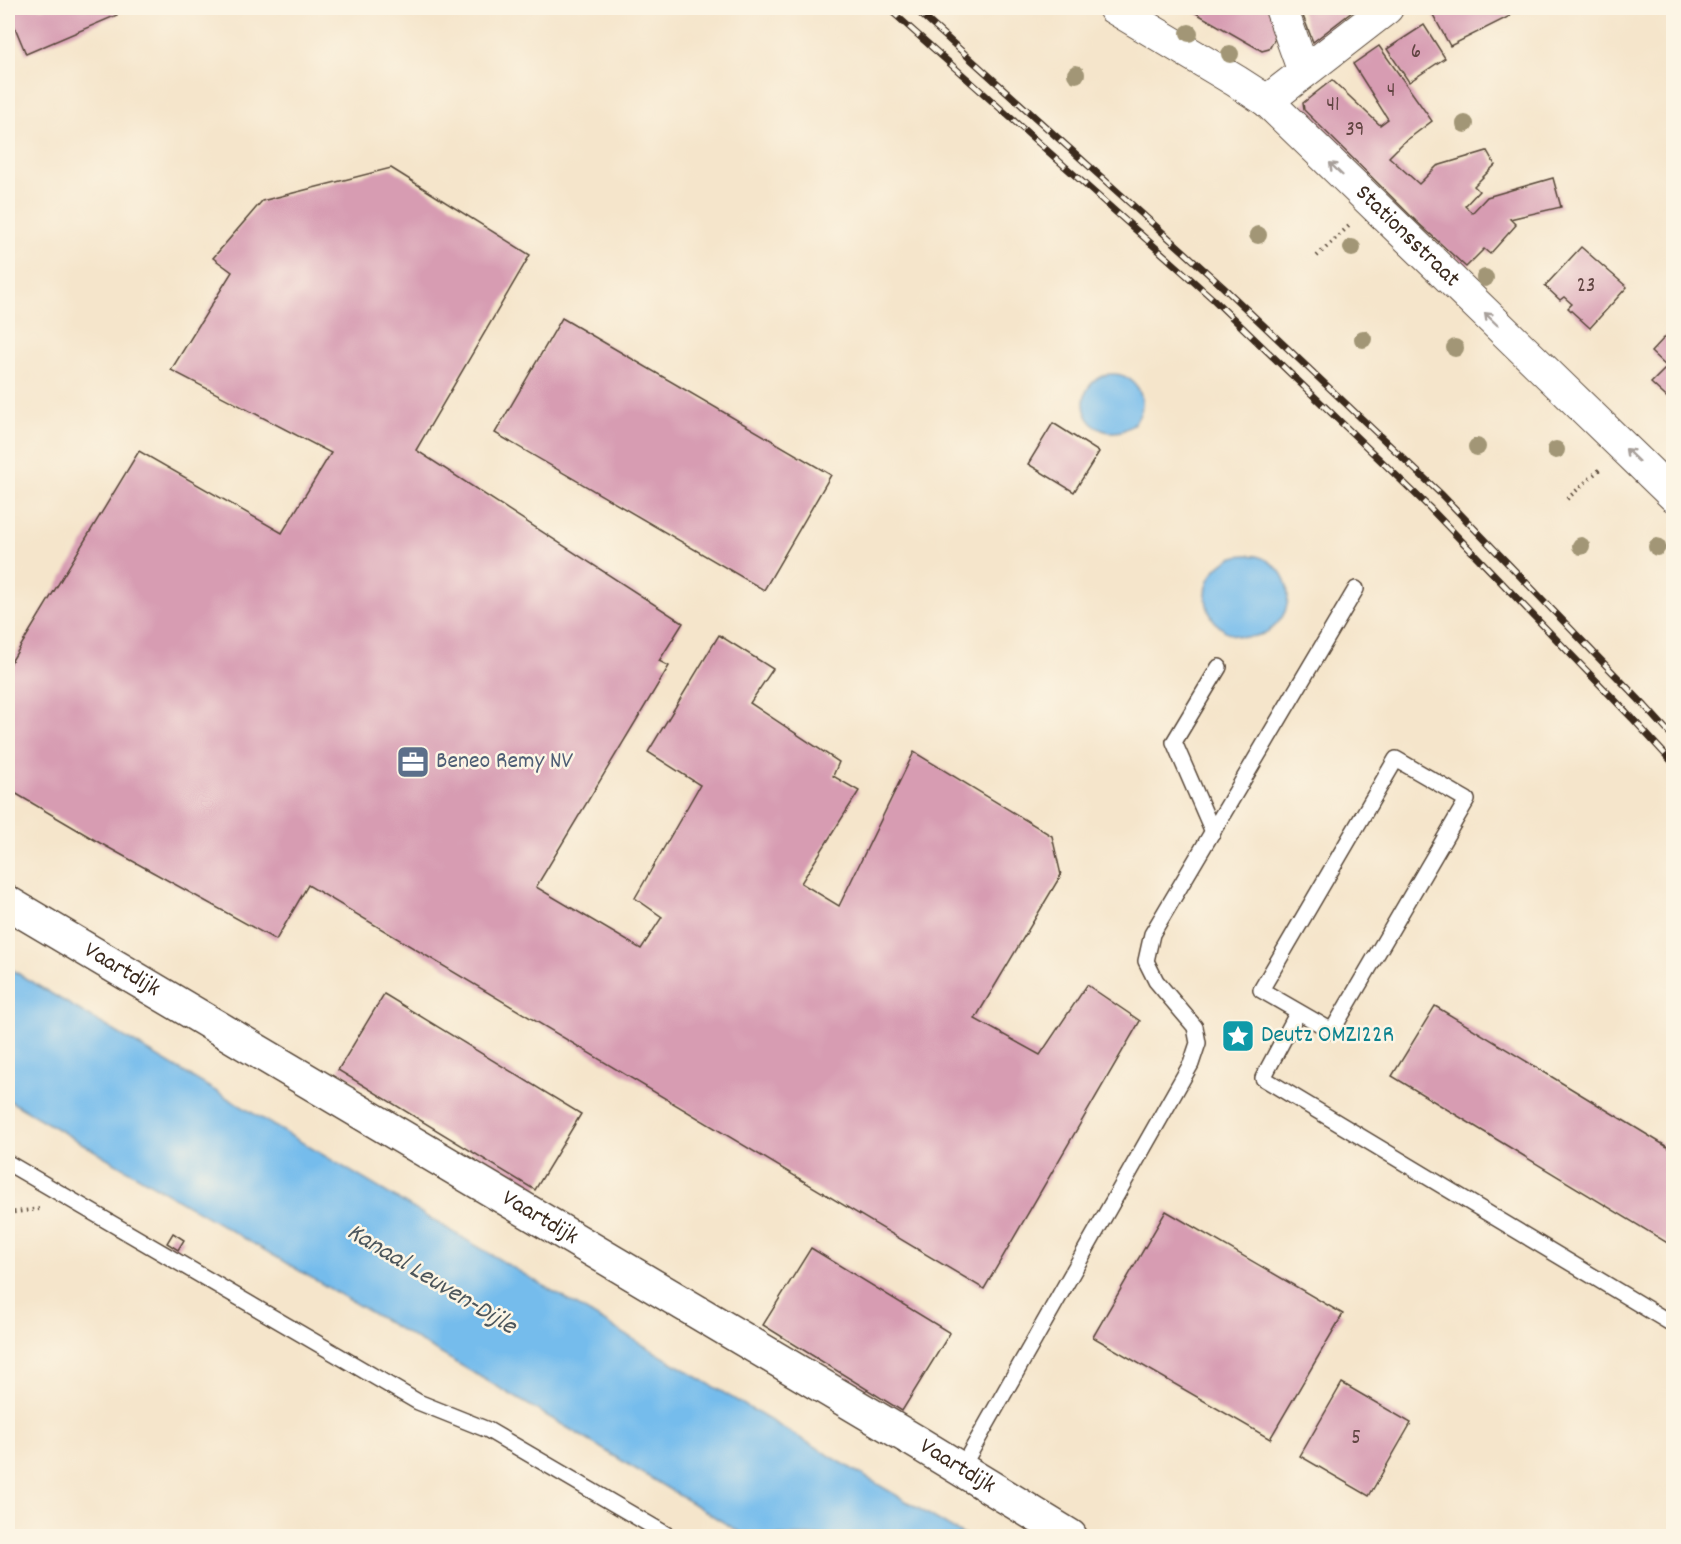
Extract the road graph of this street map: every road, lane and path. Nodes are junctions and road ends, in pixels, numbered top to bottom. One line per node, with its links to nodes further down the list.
1 (1114, 8): 5 (street, Stationsstraat)
2 (1281, 8): 4 (street)
3 (1387, 8): 4 (street)
4 (1304, 72): 5 (street)
5 (1267, 101): 6 (street, Stationsstraat, one-way to 5)
6 (1372, 203): 7 (path); 8 (street, Stationsstraat, one-way to 6)
7 (1317, 256)
8 (1624, 447): 9 (street, Stationsstraat, one-way to 8); 10 (path)
9 (1674, 496)
10 (1568, 499)
11 (1356, 589): 13 (lane)
12 (1219, 667): 13 (lane)
13 (1213, 832): 18 (lane)
14 (8, 903): 18 (street, Vaartdijk)
15 (1298, 1012): 15 (lane); 17 (lane)
16 (8, 1163): 19 (lane)
17 (1674, 1325)
18 (962, 1469): 20 (street, Vaartdijk)
19 (669, 1536)
20 (1070, 1536)

